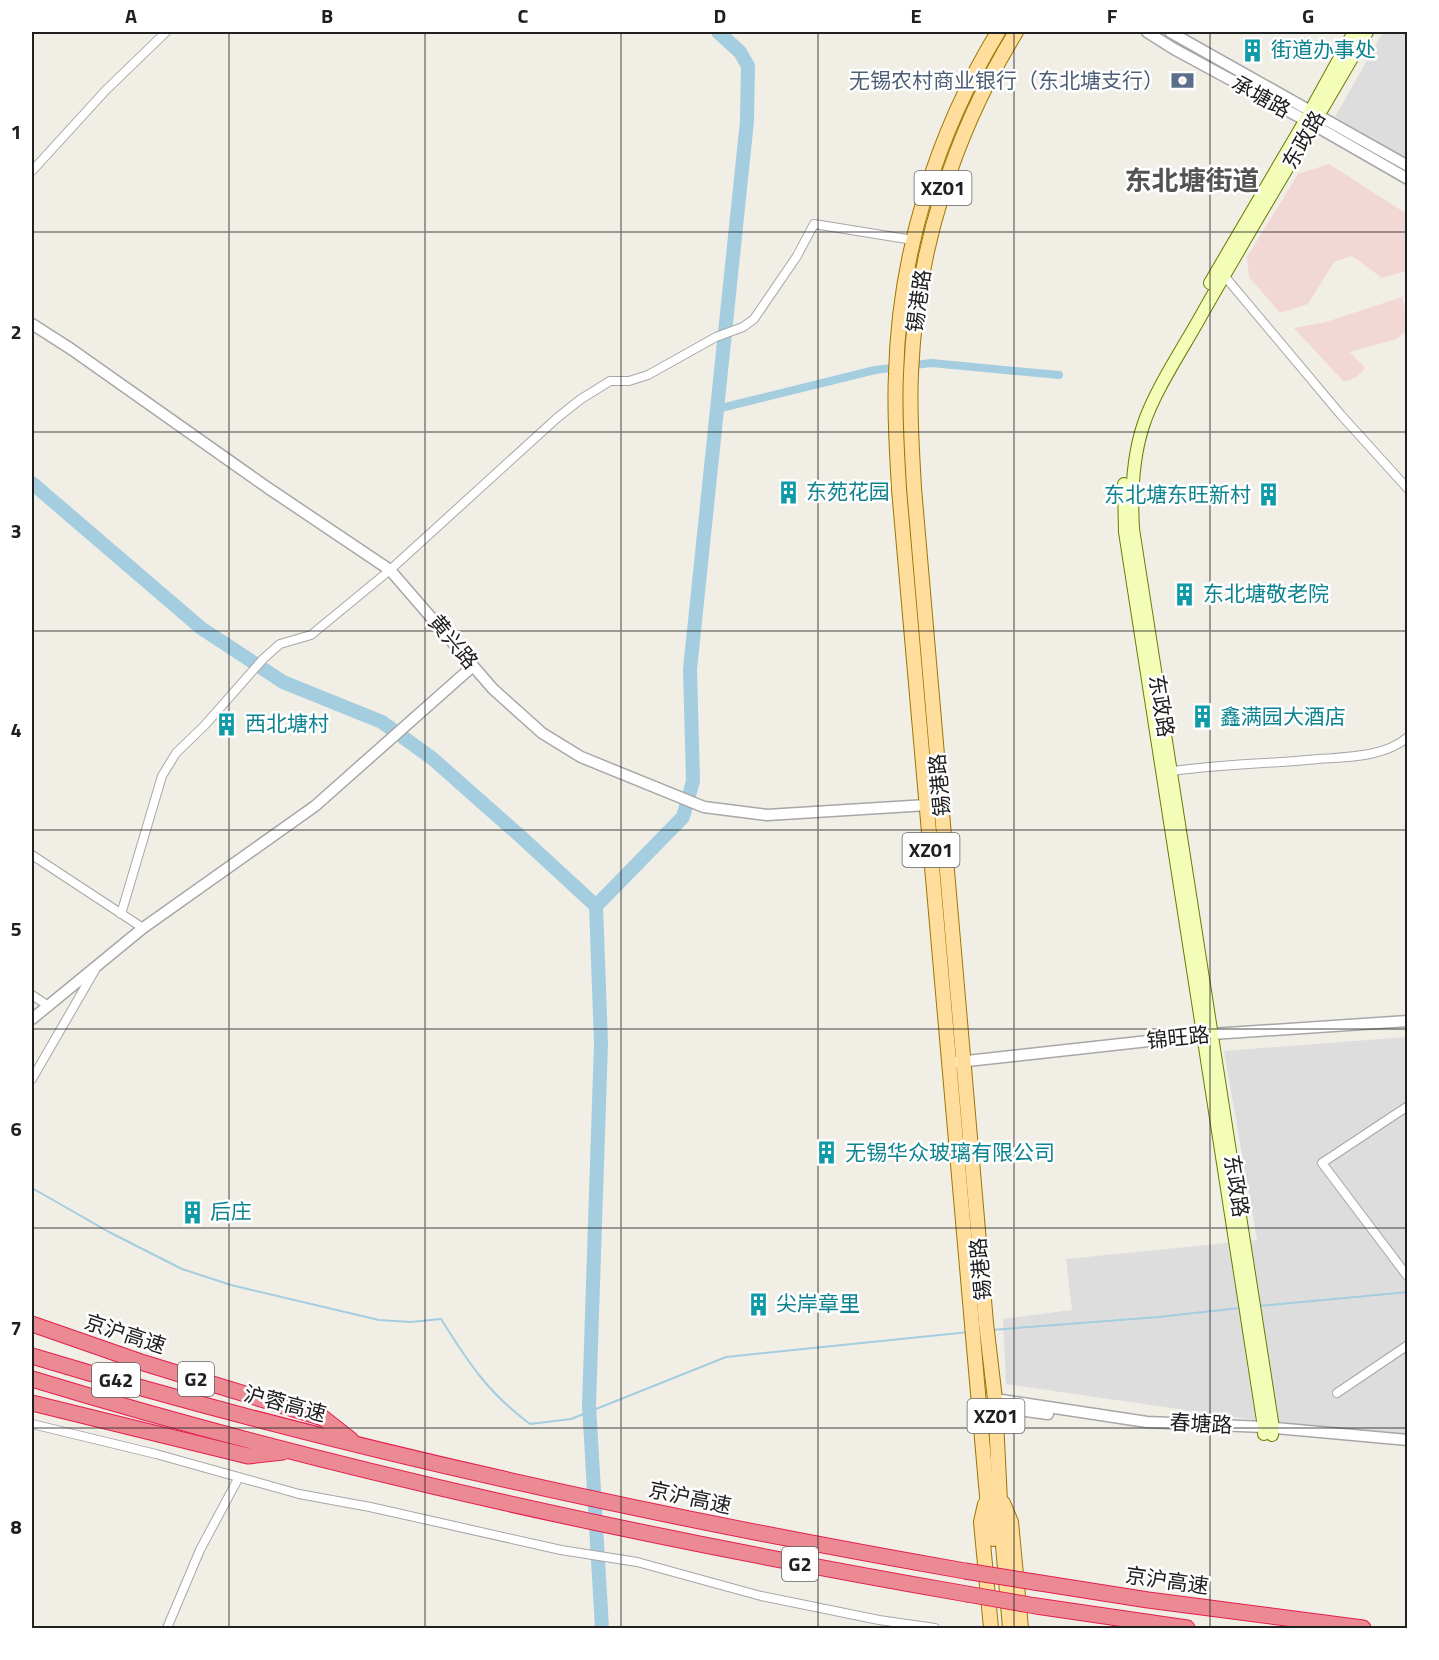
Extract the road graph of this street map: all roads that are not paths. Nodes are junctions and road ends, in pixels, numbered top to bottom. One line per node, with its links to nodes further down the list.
1 (166, 32): 10 (street)
2 (998, 32): 12 (main road, 锡港路 / XZ01)
3 (1016, 32): 30 (main road, 锡港路 / XZ01)
4 (1147, 32): 8 (street, 承塘路)
5 (1170, 32): 8 (street, 承塘路)
6 (1354, 32): 8 (main road, 东政路)
7 (1367, 32): 8 (main road, 东政路)
8 (1312, 118): 9 (street, 承塘路); 11 (street, 承塘路); 13 (main road, 东政路)
9 (1407, 166)
10 (32, 171)
11 (1407, 179)
12 (913, 240): 16 (street); 20 (main road, 锡港路 / XZ01)
13 (1221, 272): 15 (street); 19 (main road, 东政路)
14 (32, 324): 16 (street, 黄兴路)
15 (1407, 489)
16 (390, 570): 17 (street, 黄兴路); 22 (street)
17 (473, 666): 20 (street, 黄兴路); 23 (street)
18 (1407, 737): 19 (street)
19 (1167, 771): 29 (main road, 东政路)
20 (927, 804): 30 (main road, 锡港路 / XZ01)
21 (32, 855): 22 (street)
22 (121, 914): 23 (street)
23 (143, 928): 24 (street)
24 (98, 964): 26 (street); 31 (street)
25 (32, 995): 26 (street)
26 (47, 1005): 27 (street)
27 (32, 1018)
28 (1407, 1021): 29 (street, 锦旺路)
29 (1208, 1035): 30 (street, 锦旺路); 43 (main road, 东政路)
30 (956, 1062): 35 (main road, 锡港路 / XZ01)
31 (32, 1079)
32 (1407, 1106): 33 (street)
33 (1407, 1277)
34 (32, 1324): 45 (highway, 京沪高速 / G2)
35 (980, 1338): 41 (main road, 锡港路 / XZ01); 49 (main road, 锡港路 / XZ01)
36 (1407, 1346): 39 (street)
37 (32, 1356): 45 (highway, 沪蓉高速 / G42)
38 (32, 1379): 47 (highway, 沪蓉高速 / G42)
39 (1337, 1393)
40 (32, 1403): 47 (highway, 京沪高速 / G2)
41 (995, 1403): 43 (street, 春塘路); 49 (main road, 锡港路 / XZ01)
42 (32, 1424): 48 (street)
43 (1268, 1431): 44 (street, 春塘路); 46 (street, 春塘路)
44 (1407, 1440)
45 (356, 1443): 57 (highway, 京沪高速 / G2, bridge)
46 (1407, 1447)
47 (291, 1450): 56 (highway, 京沪高速 / G2, bridge)
48 (239, 1477): 50 (street); 51 (street)
49 (994, 1496): 52 (main road); 53 (main road, 锡港路 / XZ01); 54 (main road, 锡港路 / XZ01); 55 (main road)
50 (167, 1629)
51 (935, 1629)
52 (991, 1629)
53 (1001, 1629)
54 (1010, 1629)
55 (1021, 1629)
56 (1187, 1629)
57 (1363, 1629)

